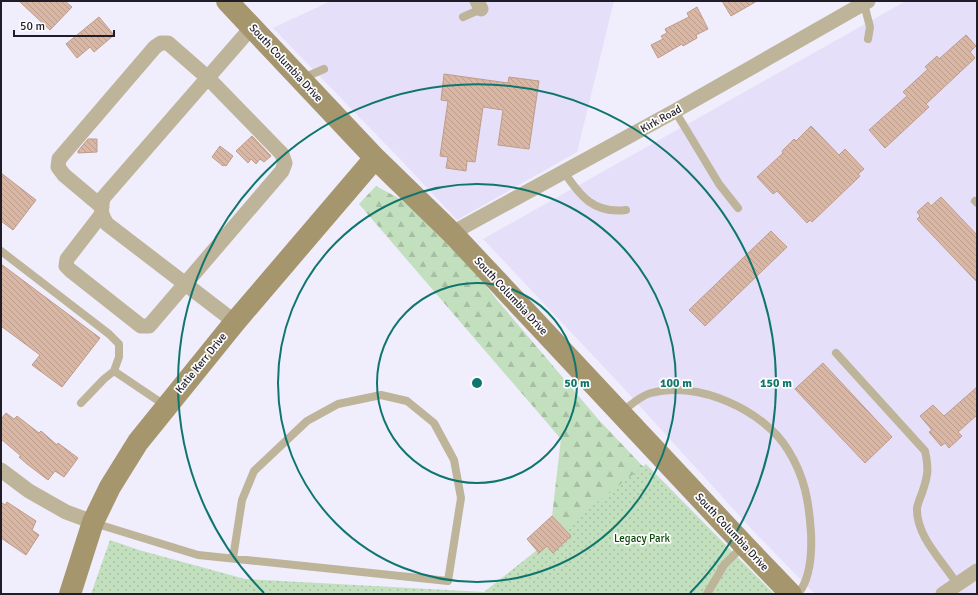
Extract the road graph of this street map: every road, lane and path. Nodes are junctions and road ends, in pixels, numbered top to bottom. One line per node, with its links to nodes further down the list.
1 (227, 1): 5 (main road, South Columbia Drive)
2 (866, 2): 6 (lane); 10 (street, Kirk Road)
3 (479, 5): 4 (lane)
4 (463, 17)
5 (252, 27): 8 (street); 9 (main road, South Columbia Drive)
6 (868, 39)
7 (324, 69): 9 (lane)
8 (208, 78): 15 (street); 15 (street); 18 (street)
9 (300, 79): 11 (main road, South Columbia Drive)
10 (675, 111): 12 (street, Kirk Road); 13 (lane)
11 (375, 158): 16 (main road, South Columbia Drive); 19 (main road, Katie Kerr Drive)
12 (564, 172): 14 (lane); 16 (street, Kirk Road)
13 (738, 208)
14 (626, 210)
15 (102, 211): 18 (street); 18 (street)
16 (452, 233): 24 (main road, South Columbia Drive)
17 (1, 251): 21 (lane)
18 (185, 285): 19 (street)
19 (235, 322): 23 (main road, Katie Kerr Drive)
20 (836, 353): 30 (lane)
21 (114, 371): 22 (lane); 23 (lane)
22 (81, 403)
23 (166, 406): 26 (main road, Katie Kerr Drive)
24 (621, 413): 27 (main road, South Columbia Drive); 34 (lane)
25 (1, 470): 26 (street)
26 (93, 522): 28 (lane); 31 (main road, Katie Kerr Drive)
27 (744, 545): 32 (lane); 33 (main road, South Columbia Drive)
28 (233, 558): 28 (lane)
29 (977, 571): 30 (street)
30 (957, 584): 35 (street)
31 (70, 594)
32 (707, 594)
33 (791, 594)
34 (798, 594)
35 (943, 594)

